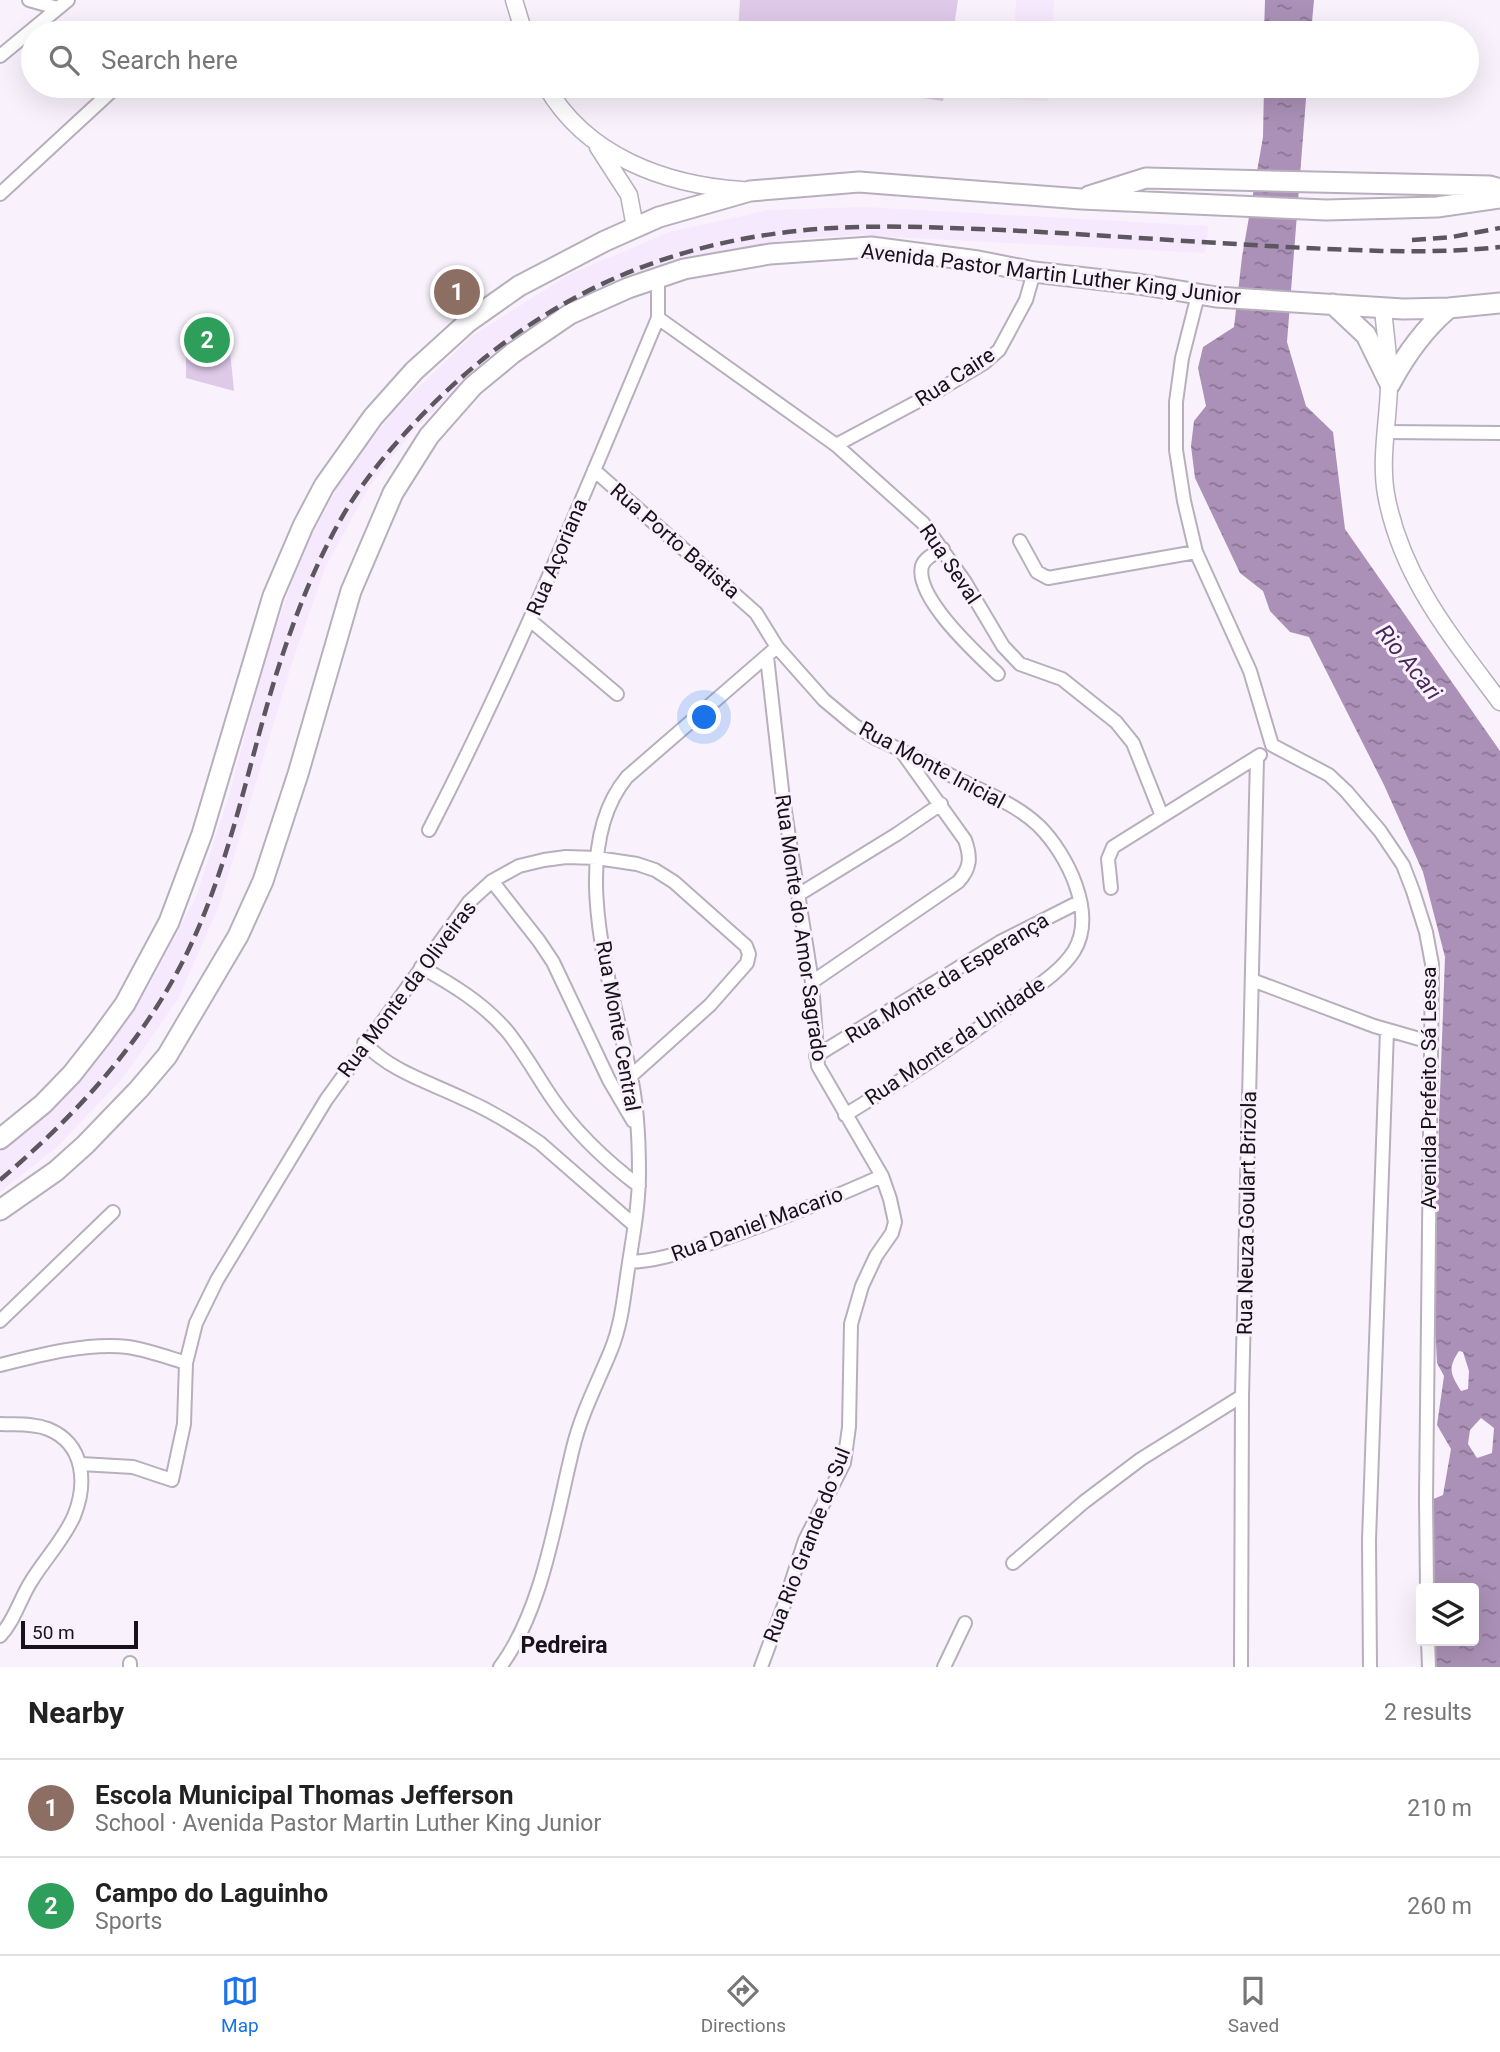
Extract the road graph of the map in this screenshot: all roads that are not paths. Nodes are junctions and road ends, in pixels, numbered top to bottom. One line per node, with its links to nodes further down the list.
1 (29, 0): 4 (street)
2 (68, 0): 4 (street)
3 (514, 0): 6 (street)
4 (57, 8): 5 (street)
5 (42, 21)
6 (520, 21)
7 (21, 38): 8 (street)
8 (0, 56)
9 (104, 98): 14 (street)
10 (554, 98): 11 (street)
11 (594, 142): 13 (street); 17 (street)
12 (1500, 189): 16 (main road)
13 (750, 191): 16 (main road); 17 (main road)
14 (0, 194)
15 (1500, 198): 16 (main road)
16 (1081, 199)
17 (635, 227): 63 (main road)
18 (1034, 272): 19 (main road, Avenida Pastor Martin Luther King Junior); 20 (main road, Avenida Pastor Martin Luther King Junior); 29 (street, Rua Caire)
19 (658, 276): 25 (street, Rua Açoriana); 66 (main road, Avenida Pastor Martin Luther King Junior)
20 (1207, 296): 22 (main road, Avenida Pastor Martin Luther King Junior); 33 (street)
21 (1500, 303): 24 (main road, Avenida Pastor Martin Luther King Junior)
22 (1324, 304): 23 (main road, Avenida Pastor Martin Luther King Junior); 26 (main road)
23 (1383, 308): 24 (main road, Avenida Pastor Martin Luther King Junior); 26 (street)
24 (1449, 309): 26 (main road)
25 (658, 318): 29 (street, Rua Seval); 30 (street, Rua Açoriana)
26 (1390, 384): 27 (street)
27 (1386, 432): 28 (street); 40 (street)
28 (1500, 433)
29 (836, 445): 32 (street, Rua Seval)
30 (594, 470): 34 (street, Rua Porto Batista); 35 (street, Rua Açoriana)
31 (1020, 541): 33 (street)
32 (943, 549): 38 (street); 45 (street, Rua Seval)
33 (1196, 552): 41 (street)
34 (756, 613): 36 (street, Rua Monte Inicial)
35 (530, 620): 39 (street); 46 (street, Rua Açoriana)
36 (777, 647): 37 (street, Rua Monte Central); 42 (street, Rua Monte Inicial)
37 (767, 657): 47 (street, Rua Monte Central); 50 (street, Rua Monte do Amor Sagrado)
38 (998, 674)
39 (617, 694)
40 (1500, 702)
41 (1272, 745): 43 (street); 57 (street, Avenida Prefeito Sá Lessa)
42 (900, 749): 44 (street); 51 (street, Rua Monte Inicial)
43 (1257, 758): 45 (street); 54 (street, Rua Neuza Goulart Brizola)
44 (941, 804): 50 (street); 55 (street)
45 (1162, 816): 49 (street)
46 (429, 830)
47 (597, 858): 48 (street, Rua Monte da Oliveiras); 60 (street, Rua Monte Central); 60 (street, Rua Monte da Oliveiras)
48 (492, 881): 53 (street, Rua Monte da Oliveiras); 62 (street)
49 (1111, 888)
50 (798, 895): 55 (street, Rua Monte do Amor Sagrado)
51 (1079, 902): 52 (street, Rua Monte Inicial); 59 (street, Rua Monte da Esperança)
52 (1083, 929): 61 (street, Rua Monte da Unidade)
53 (421, 967): 58 (street, Rua Monte da Oliveiras); 65 (street)
54 (1252, 980): 56 (street); 74 (street, Rua Neuza Goulart Brizola)
55 (812, 982): 59 (street, Rua Monte do Amor Sagrado)
56 (1387, 1030): 57 (street); 86 (street)
57 (1430, 1042): 78 (street, Avenida Prefeito Sá Lessa)
58 (365, 1043): 69 (street); 72 (street, Rua Monte da Oliveiras)
59 (817, 1056): 61 (street, Rua Monte do Amor Sagrado)
60 (631, 1076): 62 (street, Rua Monte Central)
61 (845, 1115): 64 (street, Rua Monte do Amor Sagrado)
62 (635, 1124): 65 (street, Rua Monte Central)
63 (0, 1139)
64 (882, 1176): 68 (street, Rua Monte do Amor Sagrado); 70 (street, Rua Daniel Macario)
65 (639, 1186): 69 (street, Rua Monte Central)
66 (0, 1209)
67 (113, 1212): 71 (street)
68 (895, 1222): 83 (street, Rua Rio Grande do Sul)
69 (634, 1225): 70 (street, Rua Monte Central)
70 (629, 1262): 82 (street, Rua Monte Central)
71 (0, 1321)
72 (186, 1363): 73 (street); 76 (street, Rua Monte da Oliveiras)
73 (0, 1365)
74 (1242, 1396): 77 (street); 85 (street, Rua Neuza Goulart Brizola)
75 (0, 1424): 76 (street)
76 (81, 1464): 80 (street)
77 (1013, 1563)
78 (1427, 1583)
79 (965, 1623): 84 (street)
80 (0, 1636)
81 (1428, 1646): 87 (street)
82 (500, 1667)
83 (761, 1667)
84 (944, 1667)
85 (1241, 1667)
86 (1370, 1667)
87 (1429, 1667)

